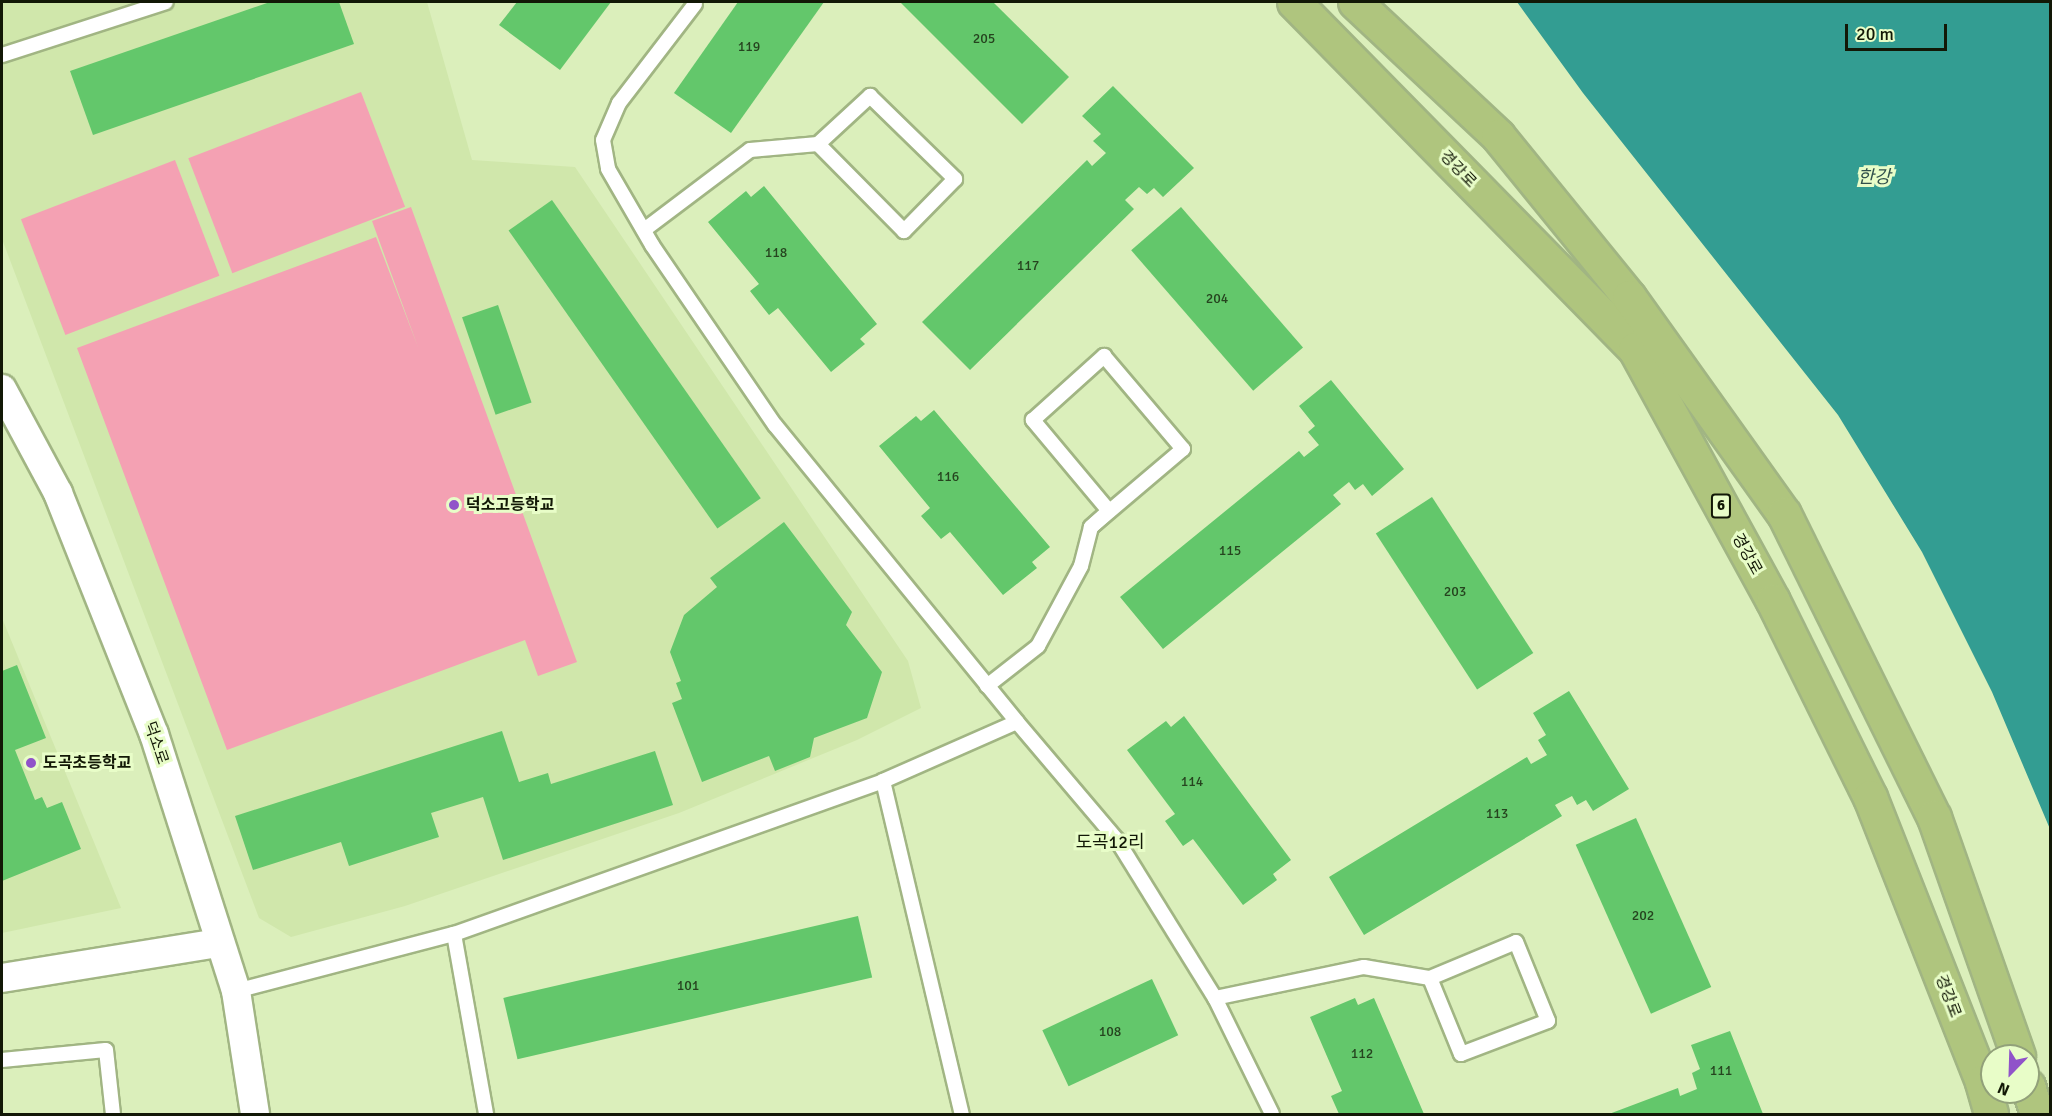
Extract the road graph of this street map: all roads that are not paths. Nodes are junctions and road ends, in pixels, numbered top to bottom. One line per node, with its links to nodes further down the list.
1 (166, 2): 5 (lane)
2 (1294, 2): 26 (main road, 경강로 / 6)
3 (1355, 2): 19 (main road)
4 (695, 4): 7 (lane)
5 (2, 55)
6 (818, 144): 6 (lane); 7 (lane)
7 (644, 230): 10 (lane)
8 (2, 390): 14 (street, 덕소로)
9 (1090, 527): 9 (lane); 10 (lane)
10 (987, 686): 11 (lane)
11 (1017, 722): 12 (lane); 18 (lane)
12 (883, 781): 13 (lane); 24 (lane)
13 (454, 934): 17 (lane); 23 (lane)
14 (218, 942): 15 (street); 17 (street, 덕소로)
15 (2, 978)
16 (1430, 978): 16 (lane); 18 (lane)
17 (236, 991): 22 (street, 덕소로)
18 (1215, 998): 25 (lane)
19 (2014, 1044)
20 (2, 1060): 21 (lane)
21 (113, 1114)
22 (255, 1114)
23 (486, 1114)
24 (962, 1114)
25 (1272, 1114)
26 (1990, 1114)

